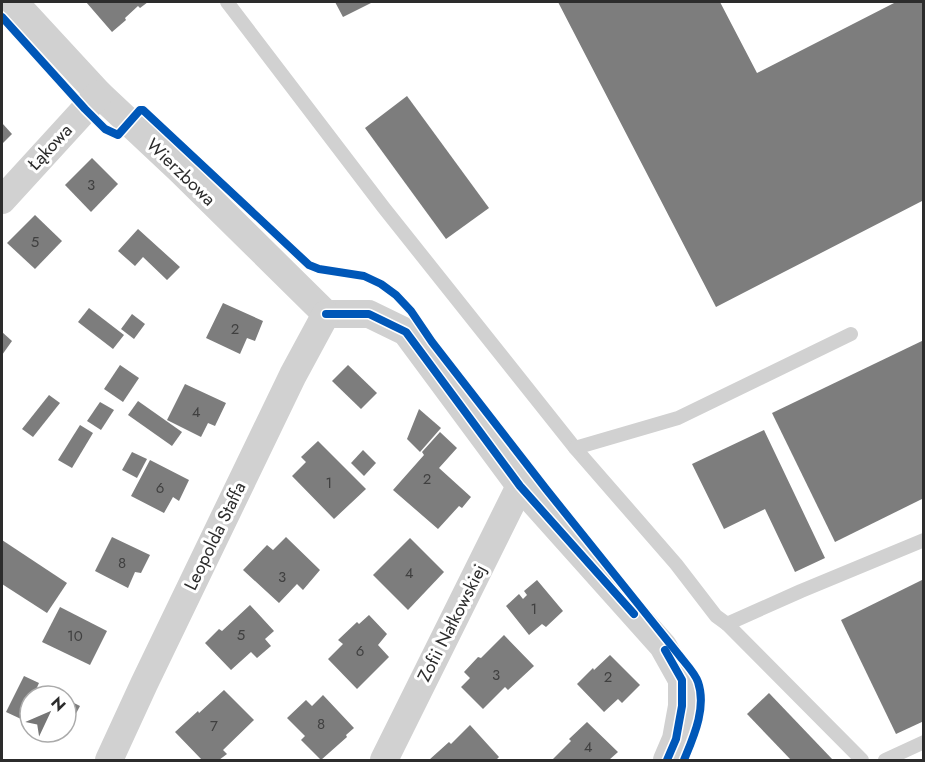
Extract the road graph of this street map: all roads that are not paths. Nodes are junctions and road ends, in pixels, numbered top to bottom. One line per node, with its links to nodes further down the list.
1 (14, 2): 3 (street, Wierzbowa)
2 (227, 2): 7 (lane)
3 (99, 94): 4 (street, Łąkowa); 5 (street, Wierzbowa)
4 (2, 200)
5 (326, 314): 8 (street); 12 (street, Leopolda Staffa)
6 (850, 334): 7 (lane)
7 (575, 448): 10 (lane)
8 (520, 486): 13 (street, Zofii Nałkowskiej); 14 (street)
9 (924, 540): 10 (lane)
10 (727, 624): 15 (lane)
11 (924, 742): 16 (lane)
12 (110, 760)
13 (384, 760)
14 (667, 760)
15 (862, 760)
16 (885, 760)

